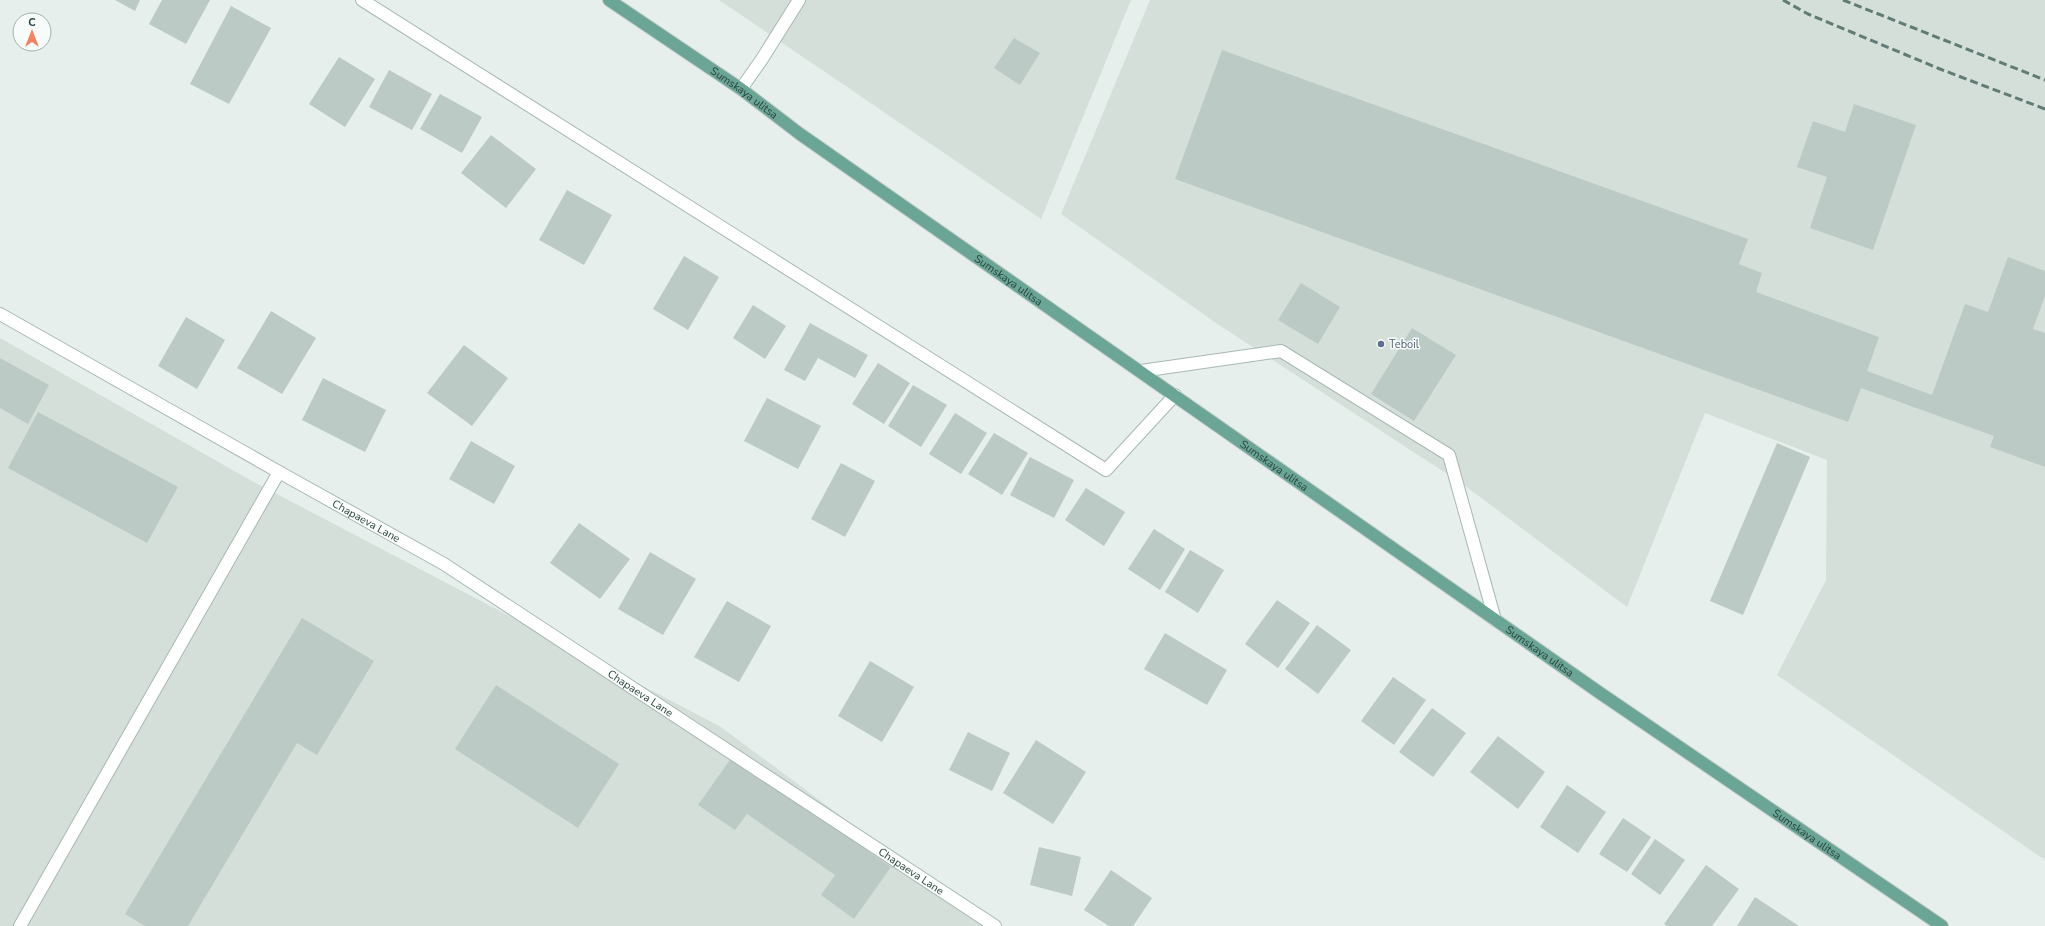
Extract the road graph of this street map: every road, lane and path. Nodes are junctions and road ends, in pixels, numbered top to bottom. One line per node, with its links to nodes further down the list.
1 (362, 0): 7 (street)
2 (609, 0): 4 (main road, Sumskaya ulitsa)
3 (799, 0): 4 (street)
4 (741, 89): 6 (main road, Sumskaya ulitsa)
5 (0, 314): 8 (street, Chapaeva Lane)
6 (1141, 371): 7 (main road, Sumskaya ulitsa); 9 (street)
7 (1175, 395): 9 (main road, Sumskaya ulitsa)
8 (279, 472): 10 (street); 11 (street, Chapaeva Lane)
9 (1495, 620): 12 (main road, Sumskaya ulitsa)
10 (20, 926)
11 (995, 926)
12 (1942, 926)

